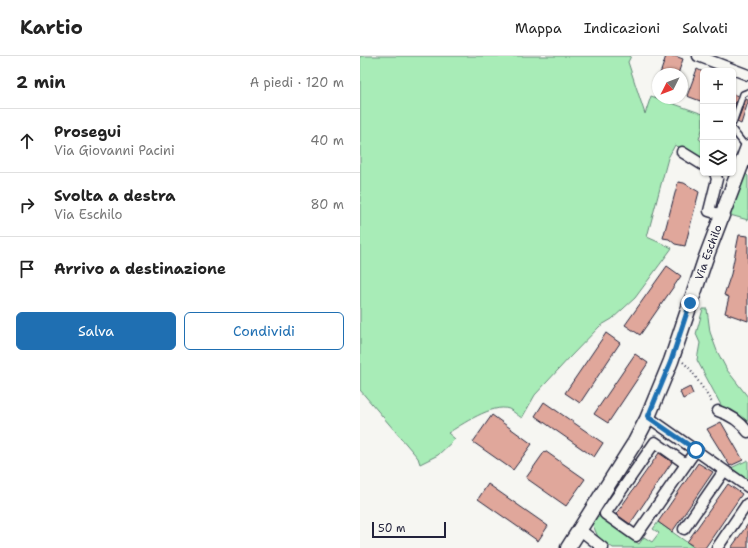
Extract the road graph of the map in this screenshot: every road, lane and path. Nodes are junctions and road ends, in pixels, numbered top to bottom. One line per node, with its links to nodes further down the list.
1 (698, 56): 2 (street)
2 (748, 75)
3 (748, 92): 4 (lane)
4 (736, 114)
5 (736, 137): 7 (lane)
6 (682, 152): 8 (street)
7 (745, 158): 10 (main road, Via Eschilo)
8 (700, 163)
9 (716, 176): 10 (street)
10 (722, 215): 11 (main road, Via Eschilo)
11 (674, 352): 12 (path); 13 (main road, Via Eschilo)
12 (718, 411): 14 (street)
13 (648, 417): 15 (street); 20 (main road, Via Eschilo)
14 (748, 432)
15 (696, 450): 16 (street); 17 (street)
16 (686, 464): 16 (street)
17 (724, 470): 18 (street); 21 (street)
18 (748, 487)
19 (748, 505): 24 (street)
20 (579, 529): 22 (main road, Via Eschilo); 23 (street)
21 (684, 529)
22 (568, 548)
23 (602, 548)
24 (717, 548)

